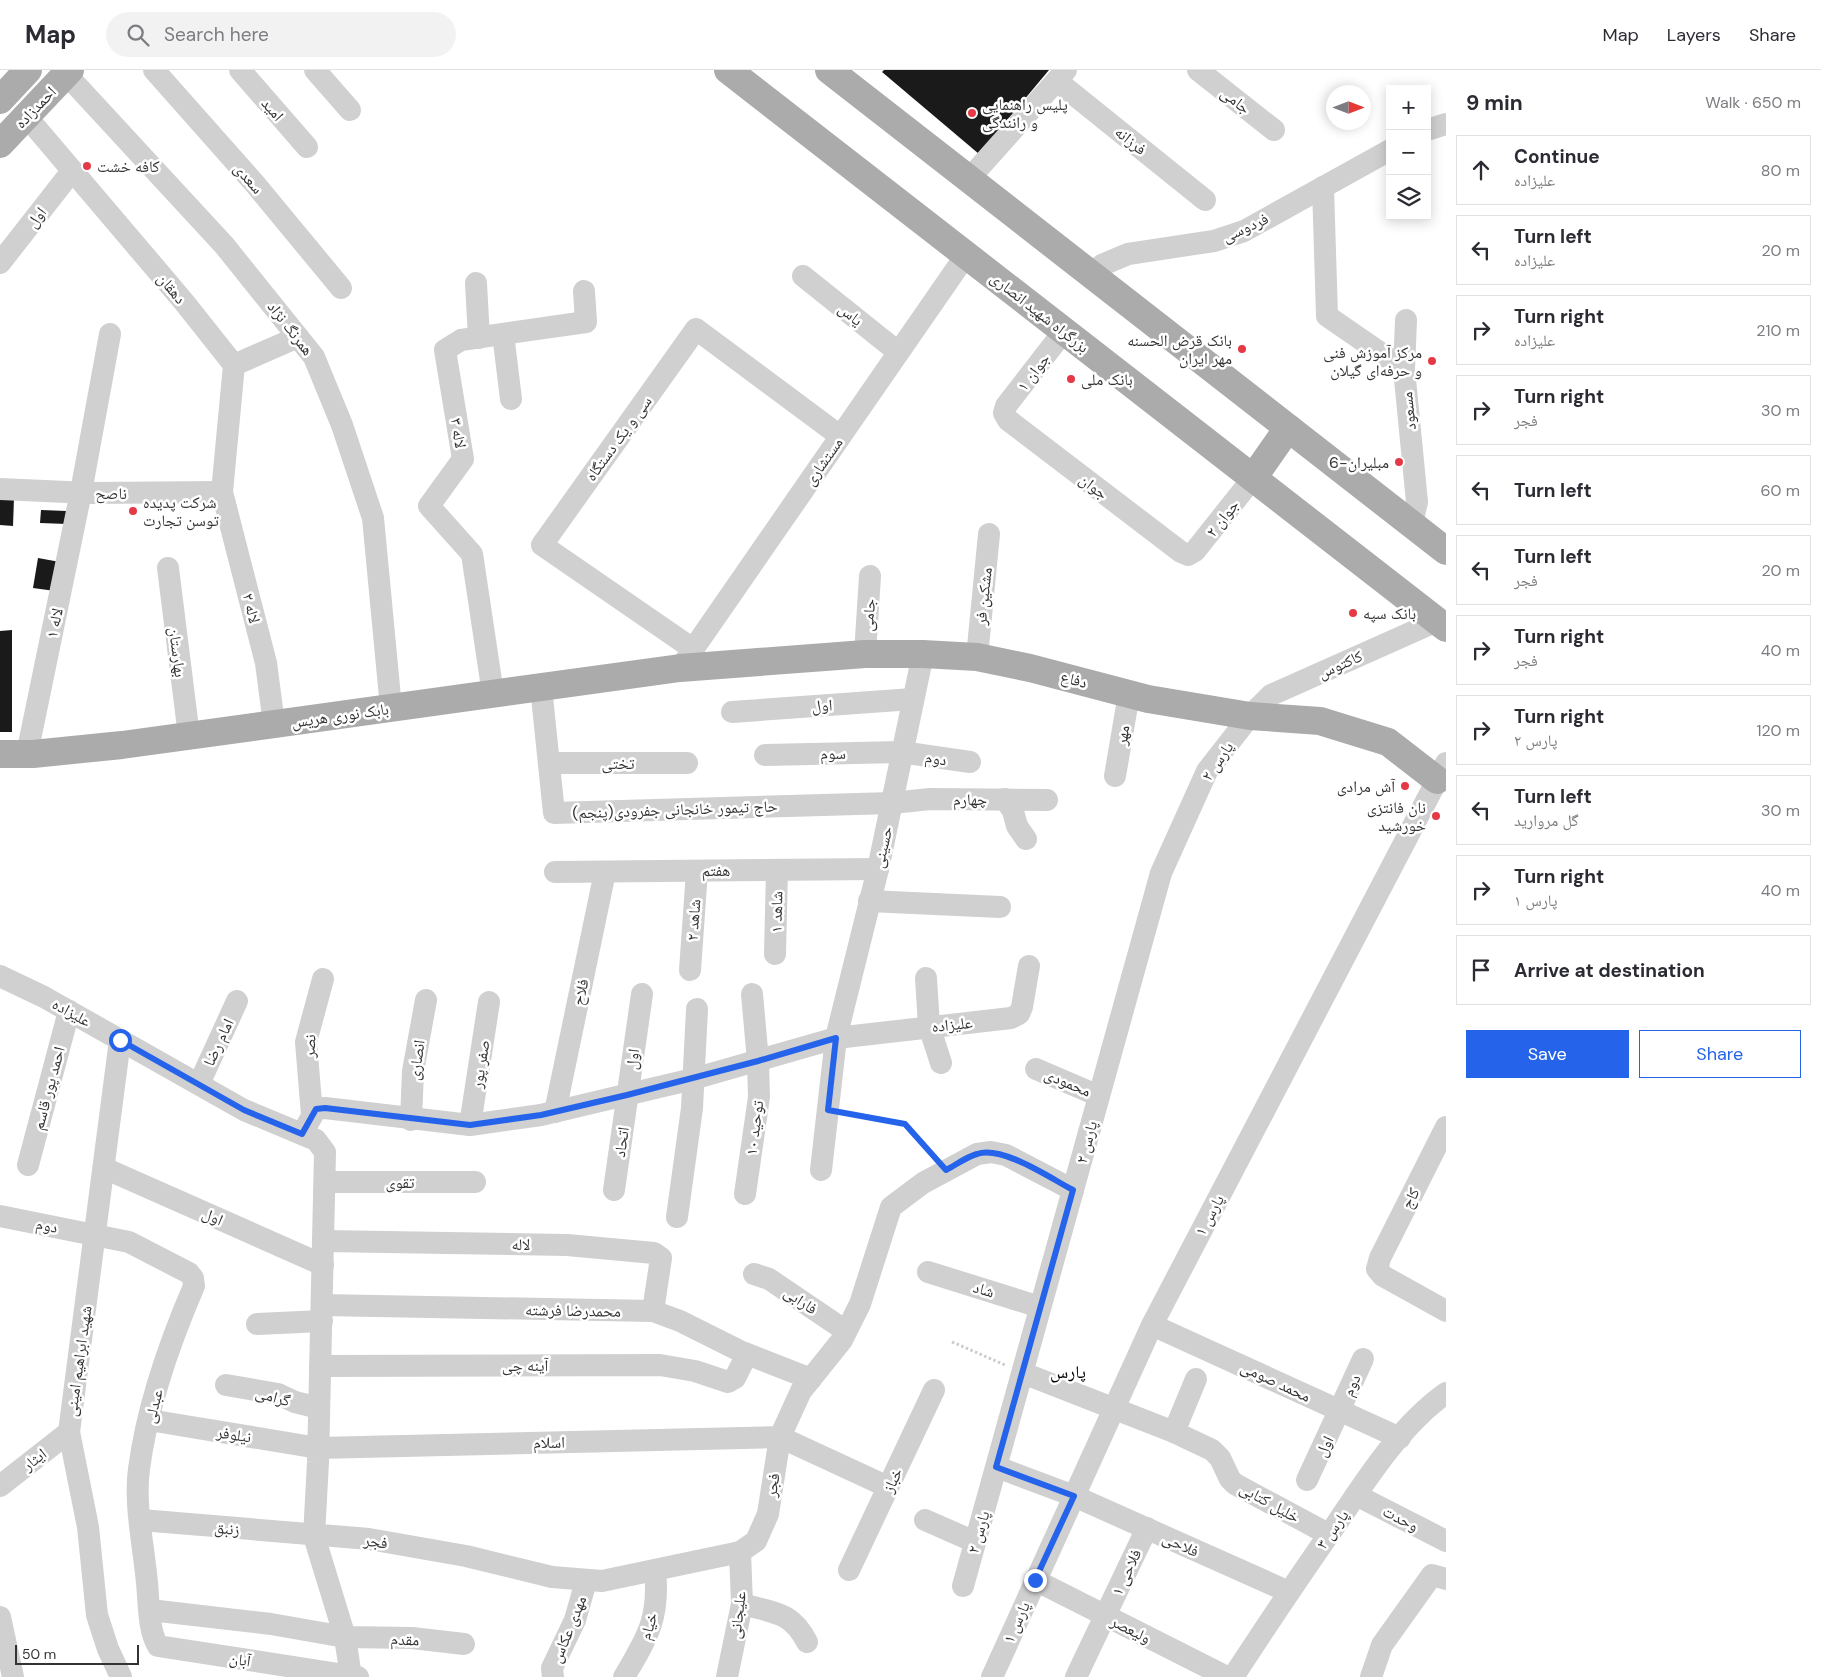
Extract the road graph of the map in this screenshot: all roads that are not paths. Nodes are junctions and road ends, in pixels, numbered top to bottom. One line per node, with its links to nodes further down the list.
1 (28, 70): 10 (main road, احمدزاده)
2 (154, 70): 28 (street, سعدی)
3 (240, 70): 17 (street, امید)
4 (316, 70): 11 (street)
5 (728, 70): 23 (main road, بزرگراه شهید انصاری)
6 (829, 70): 20 (main road)
7 (1198, 70): 15 (street, جامی)
8 (68, 72): 12 (main road, احمدزاده); 34 (street, همرنگ نژاد)
9 (1061, 75): 20 (street); 22 (street, فرزانه)
10 (0, 100)
11 (350, 110)
12 (26, 116): 16 (main road, احمدزاده); 19 (street, دهقان)
13 (1446, 124): 14 (street)
14 (1431, 129)
15 (1274, 130)
16 (0, 144)
17 (307, 147)
18 (1386, 152): 21 (street, فردوسی)
19 (72, 171): 24 (street, اول); 37 (street, دهقان)
20 (969, 179): 25 (main road)
21 (1324, 187): 25 (street, فردوسی); 38 (street, مسعود)
22 (1205, 200)
23 (966, 255): 31 (main road, بزرگراه شهید انصاری); 36 (street, مستشاری)
24 (0, 263)
25 (1090, 274): 41 (main road)
26 (803, 276): 36 (street, یاس)
27 (476, 283): 35 (street)
28 (341, 288)
29 (584, 291): 33 (street, لاله ۳)
30 (1406, 320): 38 (street)
31 (1064, 331): 40 (street, جوان ۱); 43 (main road, بزرگراه شهید انصاری)
32 (110, 334): 45 (street, لاله ۱)
33 (503, 334): 35 (street, لاله ۳); 39 (street)
34 (298, 337): 37 (street); 62 (street, همرنگ نژاد)
35 (479, 338): 59 (street, لاله ۳)
36 (898, 352): 42 (street, مستشاری)
37 (234, 365): 46 (street)
38 (1404, 369): 47 (street, مسعود)
39 (511, 399)
40 (1004, 413): 50 (street, جوان)
41 (1288, 428): 43 (main road); 47 (main road)
42 (840, 436): 57 (street, مستشاری); 57 (street, سی و یک دستگاه)
43 (1253, 478): 50 (street, جوان ۲); 53 (main road, بزرگراه شهید انصاری)
44 (0, 490): 45 (street, ناصح)
45 (81, 492): 46 (street, ناصح); 69 (street, لاله ۱)
46 (222, 492): 65 (street, لاله ۲)
47 (1412, 524): 49 (main road)
48 (989, 534): 56 (street, مشکین فر)
49 (1446, 551)
50 (1188, 555)
51 (168, 568): 66 (street, بهارستان)
52 (870, 576): 54 (street, جامی)
53 (1441, 625): 64 (street, کاکتوس)
54 (865, 654): 55 (main road, دفاع); 57 (main road, دفاع)
55 (923, 654): 56 (main road, دفاع); 61 (street, حسینی)
56 (977, 657): 60 (main road, دفاع)
57 (686, 658): 58 (main road, بابک نوری هریس)
58 (541, 687): 59 (main road, بابک نوری هریس); 72 (street, حاج تیمور خانجانی جفرودی(پنجم))
59 (493, 694): 62 (main road, بابک نوری هریس)
60 (1129, 694): 64 (main road, دفاع); 74 (street, مهر)
61 (913, 699): 63 (street, اول); 67 (street, حسینی)
62 (391, 708): 65 (main road, بابک نوری هریس)
63 (732, 712)
64 (1250, 716): 75 (main road, دفاع); 110 (street, پارس ۲)
65 (274, 724): 66 (main road, بابک نوری هریس)
66 (189, 736): 69 (main road, بابک نوری هریس)
67 (901, 752): 70 (street, سوم); 71 (street, دوم); 78 (street, حسینی)
68 (0, 754): 69 (main road, بابک نوری هریس)
69 (27, 754)
70 (765, 755)
71 (970, 762)
72 (549, 763): 73 (street, تختی); 78 (street, حاج تیمور خانجانی جفرودی(پنجم))
73 (687, 763)
74 (1115, 776)
75 (1443, 778): 136 (street, پارس ۱)
76 (1005, 798): 77 (street, چهارم); 78 (street, چهارم); 79 (street)
77 (1047, 800)
78 (892, 803): 80 (street, حسینی)
79 (1026, 839)
80 (878, 868): 82 (street, هفتم); 85 (street, حسینی)
81 (697, 870): 82 (street, هفتم); 84 (street, هفتم); 89 (street, شاهد ۲)
82 (777, 870): 87 (street, شاهد ۱)
83 (555, 872): 84 (street, هفتم)
84 (605, 872): 111 (street, فلاح)
85 (869, 901): 86 (street); 102 (street, حسینی)
86 (1000, 907)
87 (775, 954)
88 (1029, 966): 100 (street, علیزاده)
89 (690, 970)
90 (0, 976): 99 (street, علیزاده)
91 (323, 978): 115 (street, نصر)
92 (926, 978): 100 (street)
93 (642, 994): 109 (street, اول)
94 (752, 994): 104 (street, توحید ۱۰)
95 (426, 1000): 112 (street, انصاری)
96 (237, 1001): 108 (street, امام رضا)
97 (489, 1002): 113 (street, صفر پور)
98 (697, 1009): 107 (street)
99 (69, 1011): 103 (street, علیزاده); 116 (street, احمد پور قاسم)
100 (929, 1026): 102 (street, علیزاده); 105 (street)
101 (883, 1032): 102 (street, علیزاده)
102 (845, 1037): 104 (street, علیزاده); 118 (street)
103 (120, 1040): 108 (street, علیزاده); 117 (street, شهید ابراهیم امینی)
104 (758, 1061): 107 (street, علیزاده); 123 (street, توحید ۱۰)
105 (941, 1063)
106 (1036, 1069): 110 (street, محمودی)
107 (693, 1079): 109 (street, علیزاده); 125 (street)
108 (198, 1084): 115 (street, علیزاده)
109 (627, 1095): 111 (street, علیزاده); 121 (street, اتحاد)
110 (1099, 1096): 122 (street, پارس ۲)
111 (555, 1112): 113 (street, علیزاده)
112 (411, 1120): 113 (street, علیزاده); 115 (street, علیزاده)
113 (470, 1125)
114 (1446, 1127): 133 (street, کاج)
115 (310, 1130): 119 (street)
116 (28, 1165)
117 (104, 1168): 126 (street, شهید ابراهیم امینی); 128 (street, اول)
118 (821, 1170)
119 (325, 1182): 120 (street, تقوی); 127 (street)
120 (475, 1182)
121 (614, 1190)
122 (1073, 1190): 131 (street, پارس ۲); 137 (street, فجر)
123 (746, 1194)
124 (0, 1216): 126 (street, دوم)
125 (677, 1217)
126 (95, 1234): 150 (street, عبدلی); 151 (street, شهید ابراهیم امینی)
127 (324, 1241): 128 (street); 132 (street, لاله)
128 (323, 1265): 134 (street)
129 (928, 1272): 131 (street, شاد)
130 (754, 1274): 137 (street, فارابی)
131 (1040, 1307): 141 (street, پارس ۲)
132 (653, 1312): 134 (street, محمدرضا فرشته); 138 (street, محمدرضا فرشته)
133 (1446, 1312)
134 (322, 1313): 135 (street, محمدرضا فرشته); 140 (street)
135 (257, 1324)
136 (1152, 1325): 148 (street, پارس ۱); 149 (street, محمد صومی)
137 (846, 1331): 142 (street, فجر)
138 (747, 1354): 140 (street, آینه چی); 142 (street, محمدرضا فرشته)
139 (1363, 1359): 149 (street, دوم)
140 (320, 1366): 147 (street)
141 (1024, 1373): 148 (street, خلیل کتابی); 156 (street, پارس ۲)
142 (811, 1379): 153 (street, فجر)
143 (1196, 1380): 152 (street)
144 (226, 1385): 147 (street, گرامی)
145 (934, 1390): 159 (street, خباز)
146 (1446, 1393): 154 (street, پارس ۳)
147 (319, 1408): 155 (street)
148 (1114, 1409): 152 (street, خلیل کتابی); 161 (street, پارس ۱)
149 (1340, 1411): 154 (street, محمد صومی); 157 (street, اول)
150 (149, 1420): 155 (street, نیلوفر); 162 (street, عبدلی)
151 (69, 1432): 158 (street, ایثار); 186 (street, شهید ابراهیم امینی)
152 (1174, 1432): 165 (street, خلیل کتابی)
153 (780, 1437): 155 (street, اسلام); 159 (street); 169 (street, فجر)
154 (1400, 1438): 160 (street, پارس ۳)
155 (318, 1448): 166 (street)
156 (996, 1467): 161 (street, فلاحی); 168 (street, پارس ۲)
157 (1307, 1480)
158 (0, 1486)
159 (888, 1487): 170 (street, خباز)
160 (1356, 1495): 165 (street, پارس ۳); 167 (street, وحدت)
161 (1074, 1496): 164 (street, فلاحی); 173 (street, پارس ۱)
162 (141, 1520): 166 (street, زنبق); 178 (street, عبدلی)
163 (925, 1520): 168 (street)
164 (1146, 1528): 176 (street, فلاحی); 179 (street, فلاحی ۱)
165 (1328, 1534): 176 (street, پارس ۳)
166 (314, 1536): 174 (street, فجر); 181 (street)
167 (1446, 1541)
168 (975, 1542): 175 (street, پارس ۲)
169 (740, 1552): 171 (street, فجر); 177 (street, علیجانی)
170 (849, 1570)
171 (654, 1571): 174 (street, فجر); 189 (street, خیام)
172 (1446, 1579): 195 (street)
173 (1035, 1580): 179 (street, ولیعصر); 191 (street, پارس ۱)
174 (586, 1581): 188 (street, مهدی عکاس)
175 (963, 1586)
176 (1289, 1592): 194 (street, پارس ۳)
177 (742, 1604): 182 (street); 190 (street, علیجانی)
178 (150, 1610): 181 (street, مقدم); 184 (street, عبدلی)
179 (1106, 1616): 192 (street, فلاحی ۱); 193 (street, ولیعصر)
180 (0, 1617): 185 (street)
181 (346, 1637): 183 (street, مقدم); 187 (street)
182 (807, 1642)
183 (464, 1644)
184 (158, 1646): 187 (street, آبان)
185 (13, 1677)
186 (121, 1677)
187 (353, 1677)
188 (553, 1677)
189 (624, 1677)
190 (727, 1677)
191 (992, 1677)
192 (1076, 1677)
193 (1227, 1677)
194 (1234, 1677)
195 (1371, 1677)

